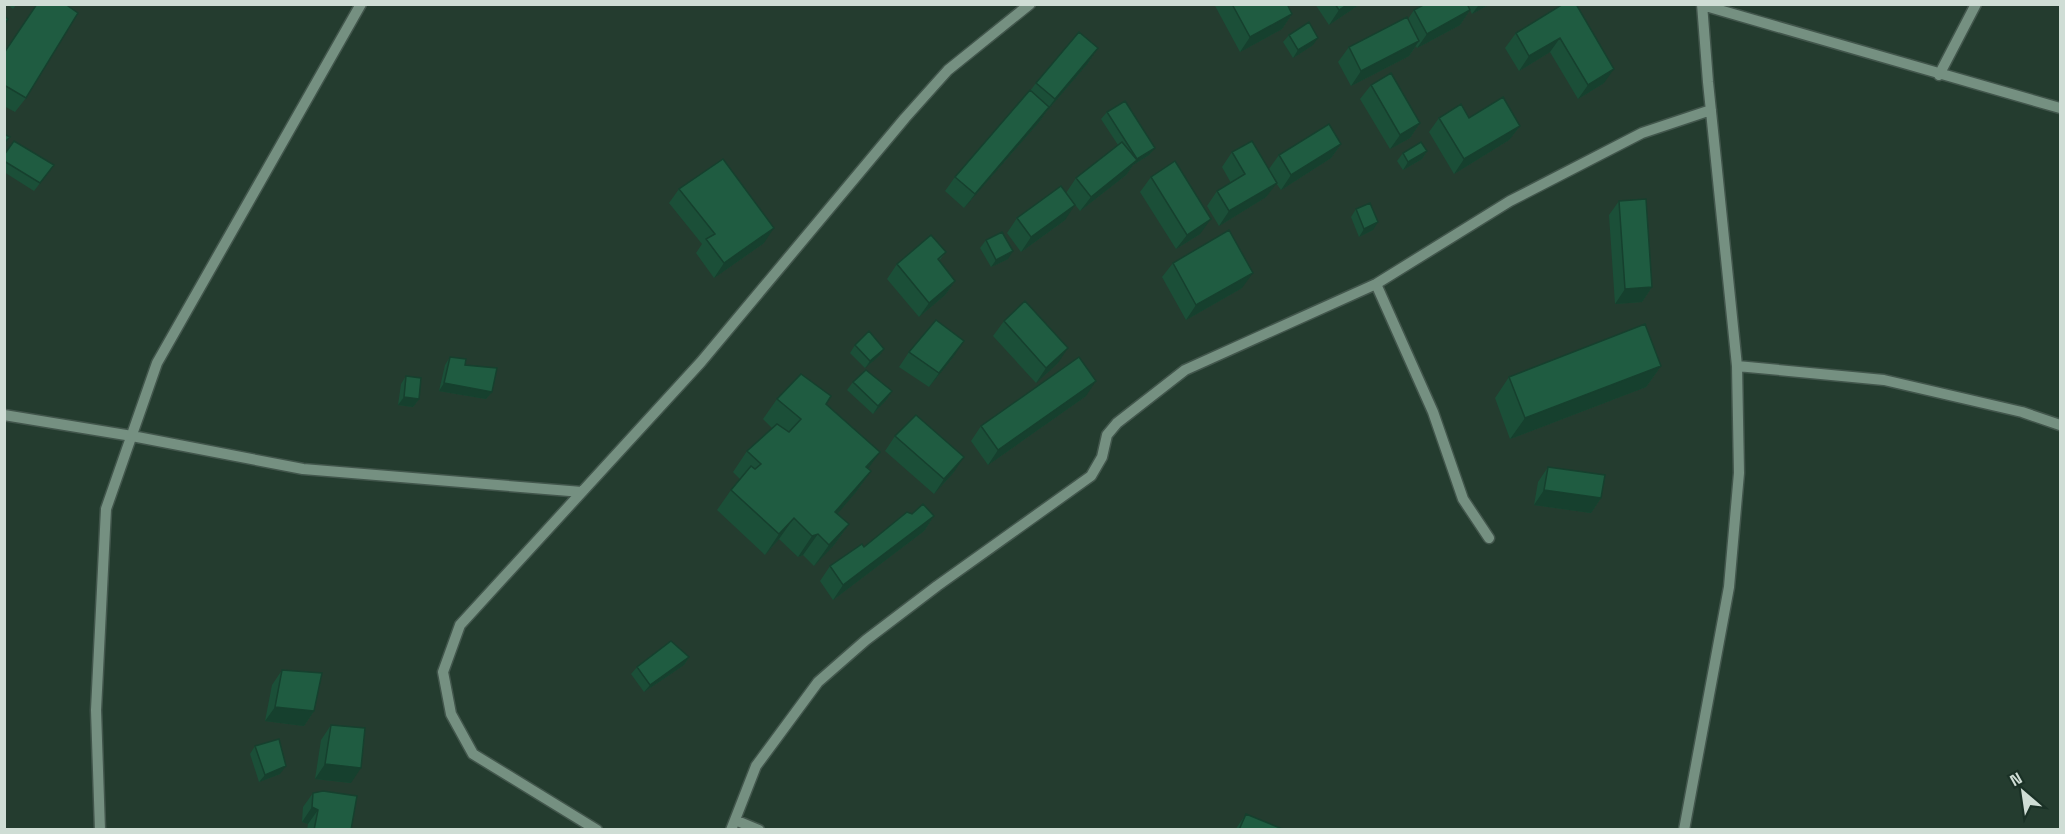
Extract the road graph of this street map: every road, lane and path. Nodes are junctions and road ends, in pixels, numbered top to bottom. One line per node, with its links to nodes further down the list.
1 (361, 4): 12 (street)
2 (1030, 4): 13 (street)
3 (1976, 4): 5 (street)
4 (1702, 5): 5 (street); 7 (street)
5 (1939, 75): 6 (street)
6 (2061, 108)
7 (1711, 110): 8 (street); 9 (street)
8 (1376, 284): 14 (street); 15 (street)
9 (1737, 366): 11 (street); 19 (street)
10 (4, 415): 12 (street)
11 (2061, 425)
12 (132, 436): 13 (street); 16 (street)
13 (582, 492): 17 (street)
14 (1489, 538)
15 (733, 825): 18 (street)
16 (100, 830)
17 (597, 830)
18 (759, 830)
19 (1684, 830)

